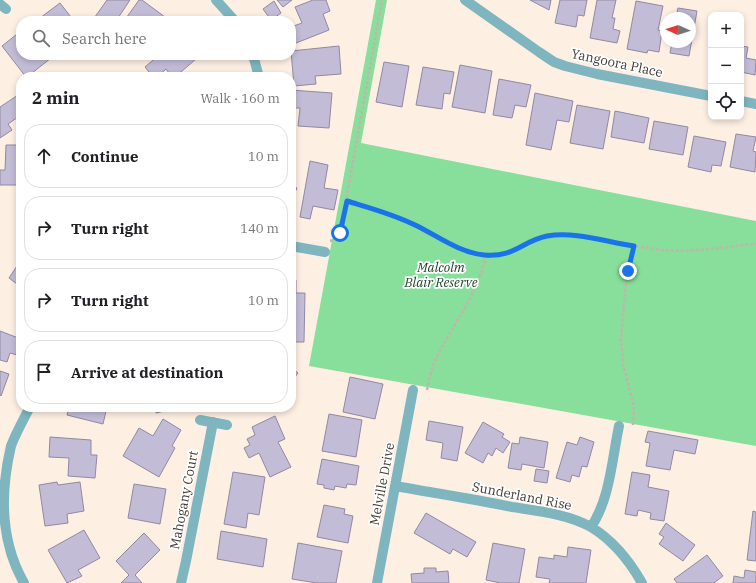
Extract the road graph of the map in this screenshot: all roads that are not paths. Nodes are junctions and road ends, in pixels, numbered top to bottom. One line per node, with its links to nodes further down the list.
1 (216, 0): 3 (street)
2 (465, 0): 6 (street, Yangoora Place)
3 (230, 16)
4 (254, 60): 5 (street)
5 (258, 72)
6 (708, 95)
7 (744, 102): 8 (street)
8 (756, 104)
9 (296, 247): 10 (street)
10 (325, 252)
11 (413, 390): 17 (street, Melville Drive)
12 (28, 412): 19 (street)
13 (200, 420): 14 (street)
14 (213, 422): 15 (street); 20 (street, Mahogany Court)
15 (226, 424)
16 (618, 426): 18 (street)
17 (395, 486): 18 (street, Sunderland Rise); 21 (street, Melville Drive)
18 (591, 527): 22 (street, Sunderland Rise)
19 (24, 583)
20 (181, 583)
21 (377, 583)
22 (642, 583)

